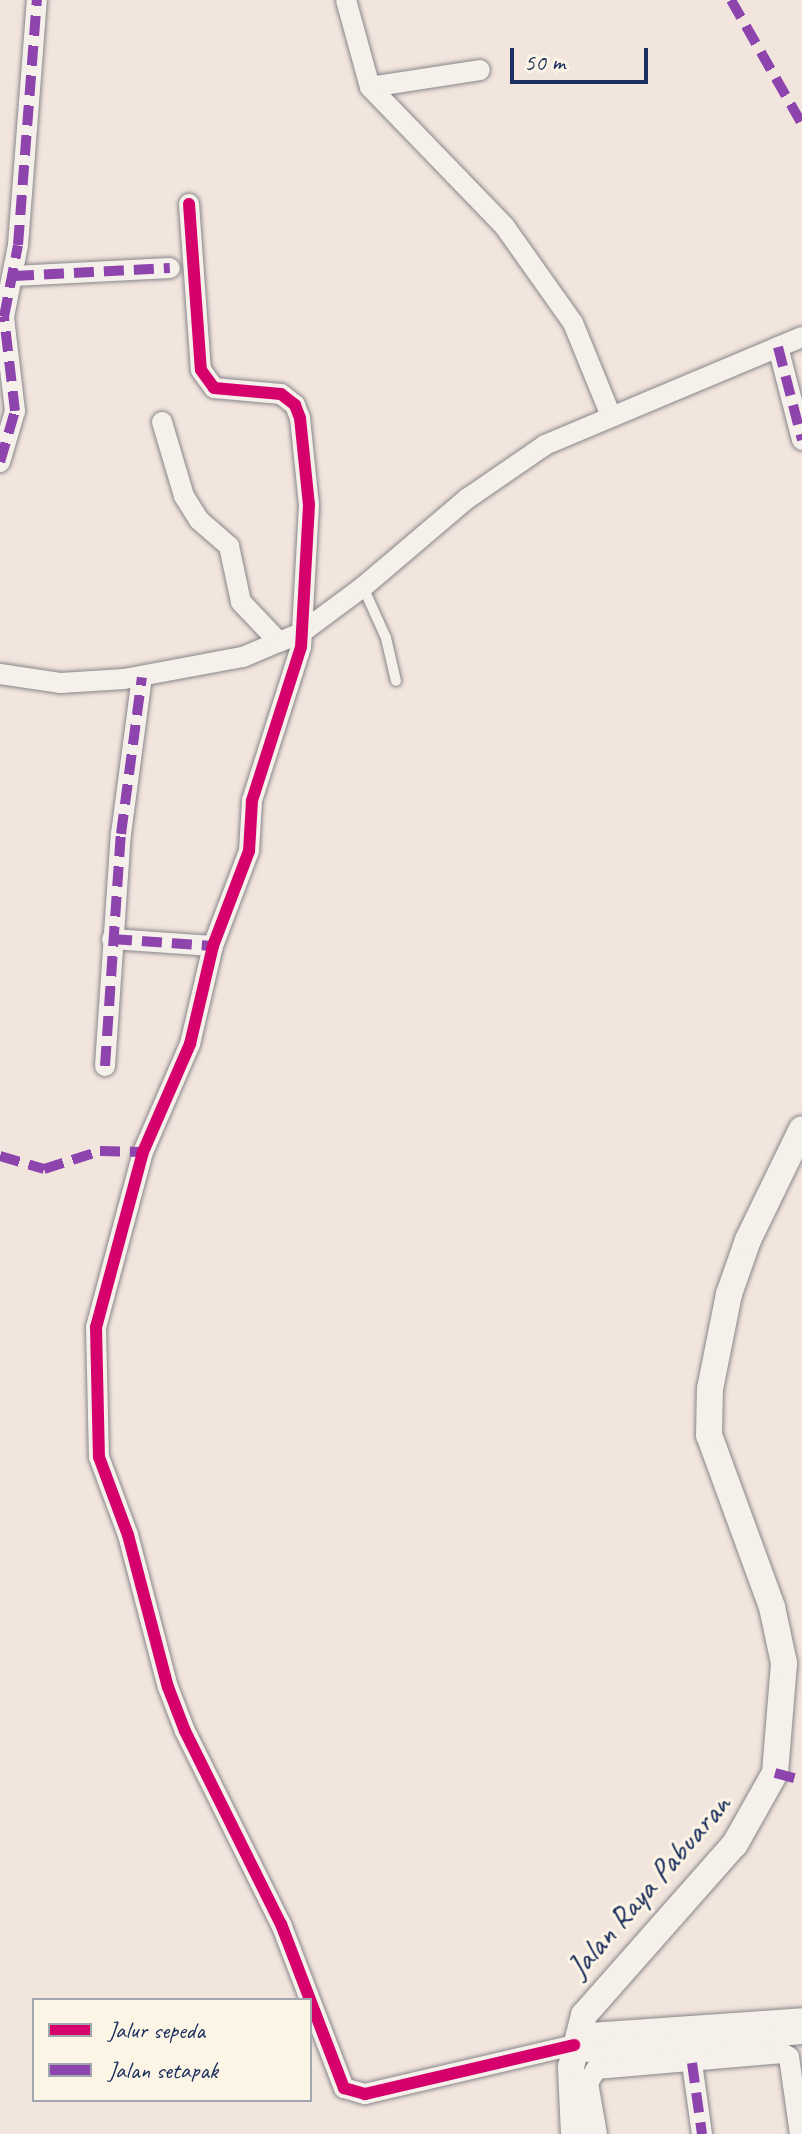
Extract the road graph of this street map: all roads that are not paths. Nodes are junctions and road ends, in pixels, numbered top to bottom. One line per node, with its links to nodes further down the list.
1 (37, 0): 7 (street)
2 (346, 0): 4 (street)
3 (480, 70): 4 (street)
4 (370, 87): 10 (street)
5 (189, 204): 15 (street)
6 (170, 268): 7 (street)
7 (14, 276): 13 (street)
8 (802, 337): 9 (street)
9 (778, 347): 10 (street); 12 (street)
10 (611, 416): 14 (street)
11 (162, 422): 16 (street)
12 (802, 440)
13 (0, 462)
14 (363, 587): 15 (street); 19 (lane)
15 (301, 633): 16 (street); 21 (street)
16 (279, 642): 18 (street)
17 (0, 674): 18 (street)
18 (142, 677): 20 (street)
19 (396, 681)
20 (112, 939): 21 (street); 22 (street)
21 (213, 946): 24 (street)
22 (105, 1066)
23 (802, 1129): 28 (street, Jalan Raya Pabuaran)
24 (309, 1998)
25 (312, 2005): 28 (street)
26 (802, 2018): 28 (street)
27 (802, 2034): 28 (street)
28 (574, 2044): 30 (street)
29 (692, 2063): 31 (street); 32 (street); 33 (street)
30 (574, 2134)
31 (597, 2134)
32 (702, 2134)
33 (800, 2134)

